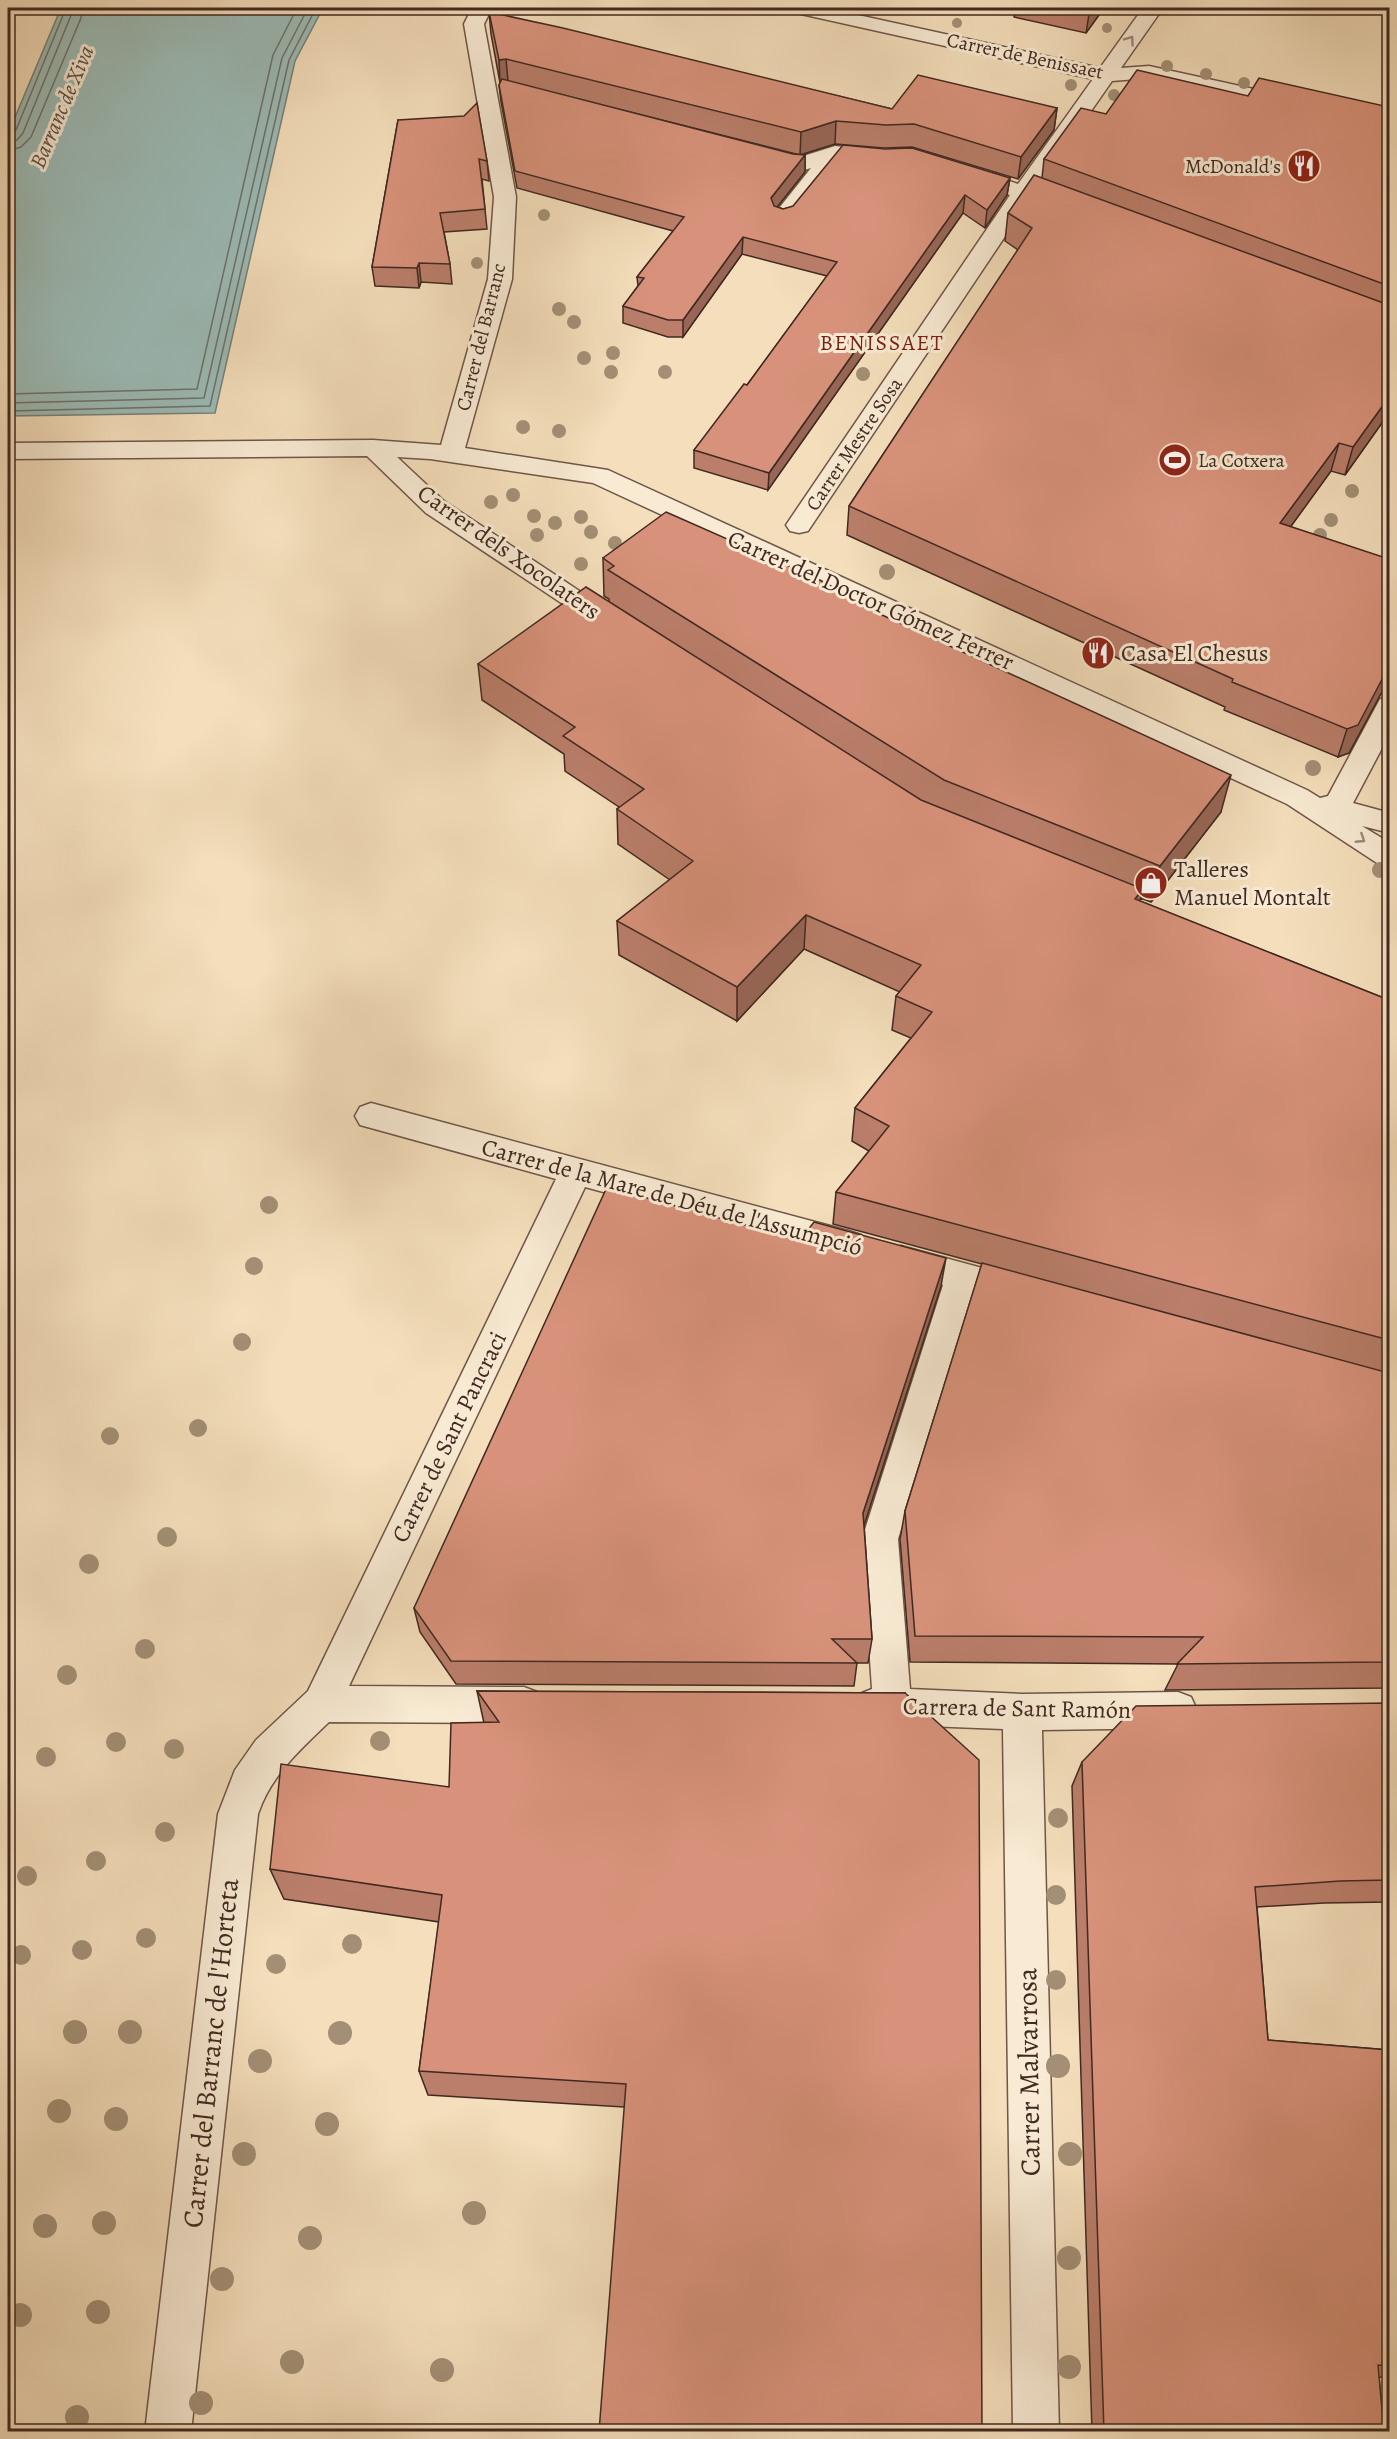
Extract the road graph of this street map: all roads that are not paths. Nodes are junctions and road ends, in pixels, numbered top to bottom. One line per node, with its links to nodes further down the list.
1 (482, 8): 15 (street, Carrer del Barranc)
2 (801, 8): 4 (street, Carrer de Benissaet)
3 (1153, 8): 4 (street, Carrer Mestre Sosa, one-way to 3)
4 (1106, 75): 5 (street, Carrer de Benissaet); 10 (street, Carrer Mestre Sosa)
5 (1309, 108)
6 (744, 150): 7 (street)
7 (835, 153): 8 (street); 12 (street)
8 (903, 156)
9 (946, 167): 10 (street)
10 (1024, 191): 11 (street); 16 (street, Carrer Mestre Sosa)
11 (1090, 216)
12 (783, 217)
13 (366, 448): 14 (street, Carrer del Doctor Gómez Ferrer); 15 (street, Carrer del Doctor Gómez Ferrer); 17 (street, Carrer dels Xocolaters)
14 (8, 451)
15 (441, 453): 19 (street, Carrer del Doctor Gómez Ferrer)
16 (799, 525)
17 (631, 637)
18 (1389, 706): 20 (street)
19 (1297, 797): 20 (street, Carrer del Doctor Gómez Ferrer); 22 (street, Carrer del Doctor Gómez Ferrer, one-way to 22)
20 (1336, 808): 21 (street, Carrer del Doctor Gómez Ferrer)
21 (1389, 823)
22 (1389, 858)
23 (371, 1116): 24 (street, Carrer de la Mare de Déu de l'Assumpció)
24 (577, 1170): 25 (street, Carrer de la Mare de Déu de l'Assumpció); 27 (street, Carrer de Sant Pancraci)
25 (963, 1277): 26 (street, Carrer de la Mare de Déu de l'Assumpció); 30 (street)
26 (1044, 1298)
27 (321, 1704): 28 (street); 33 (street, Carrer del Barranc de l'Horteta)
28 (559, 1705)
29 (844, 1706): 30 (street, Carrera de Sant Ramón)
30 (892, 1706): 32 (street, Carrera de Sant Ramón)
31 (1212, 1710): 32 (street, Carrera de Sant Ramón)
32 (1022, 1712): 34 (street, Carrer Malvarrosa)
33 (168, 2432)
34 (1036, 2432)

